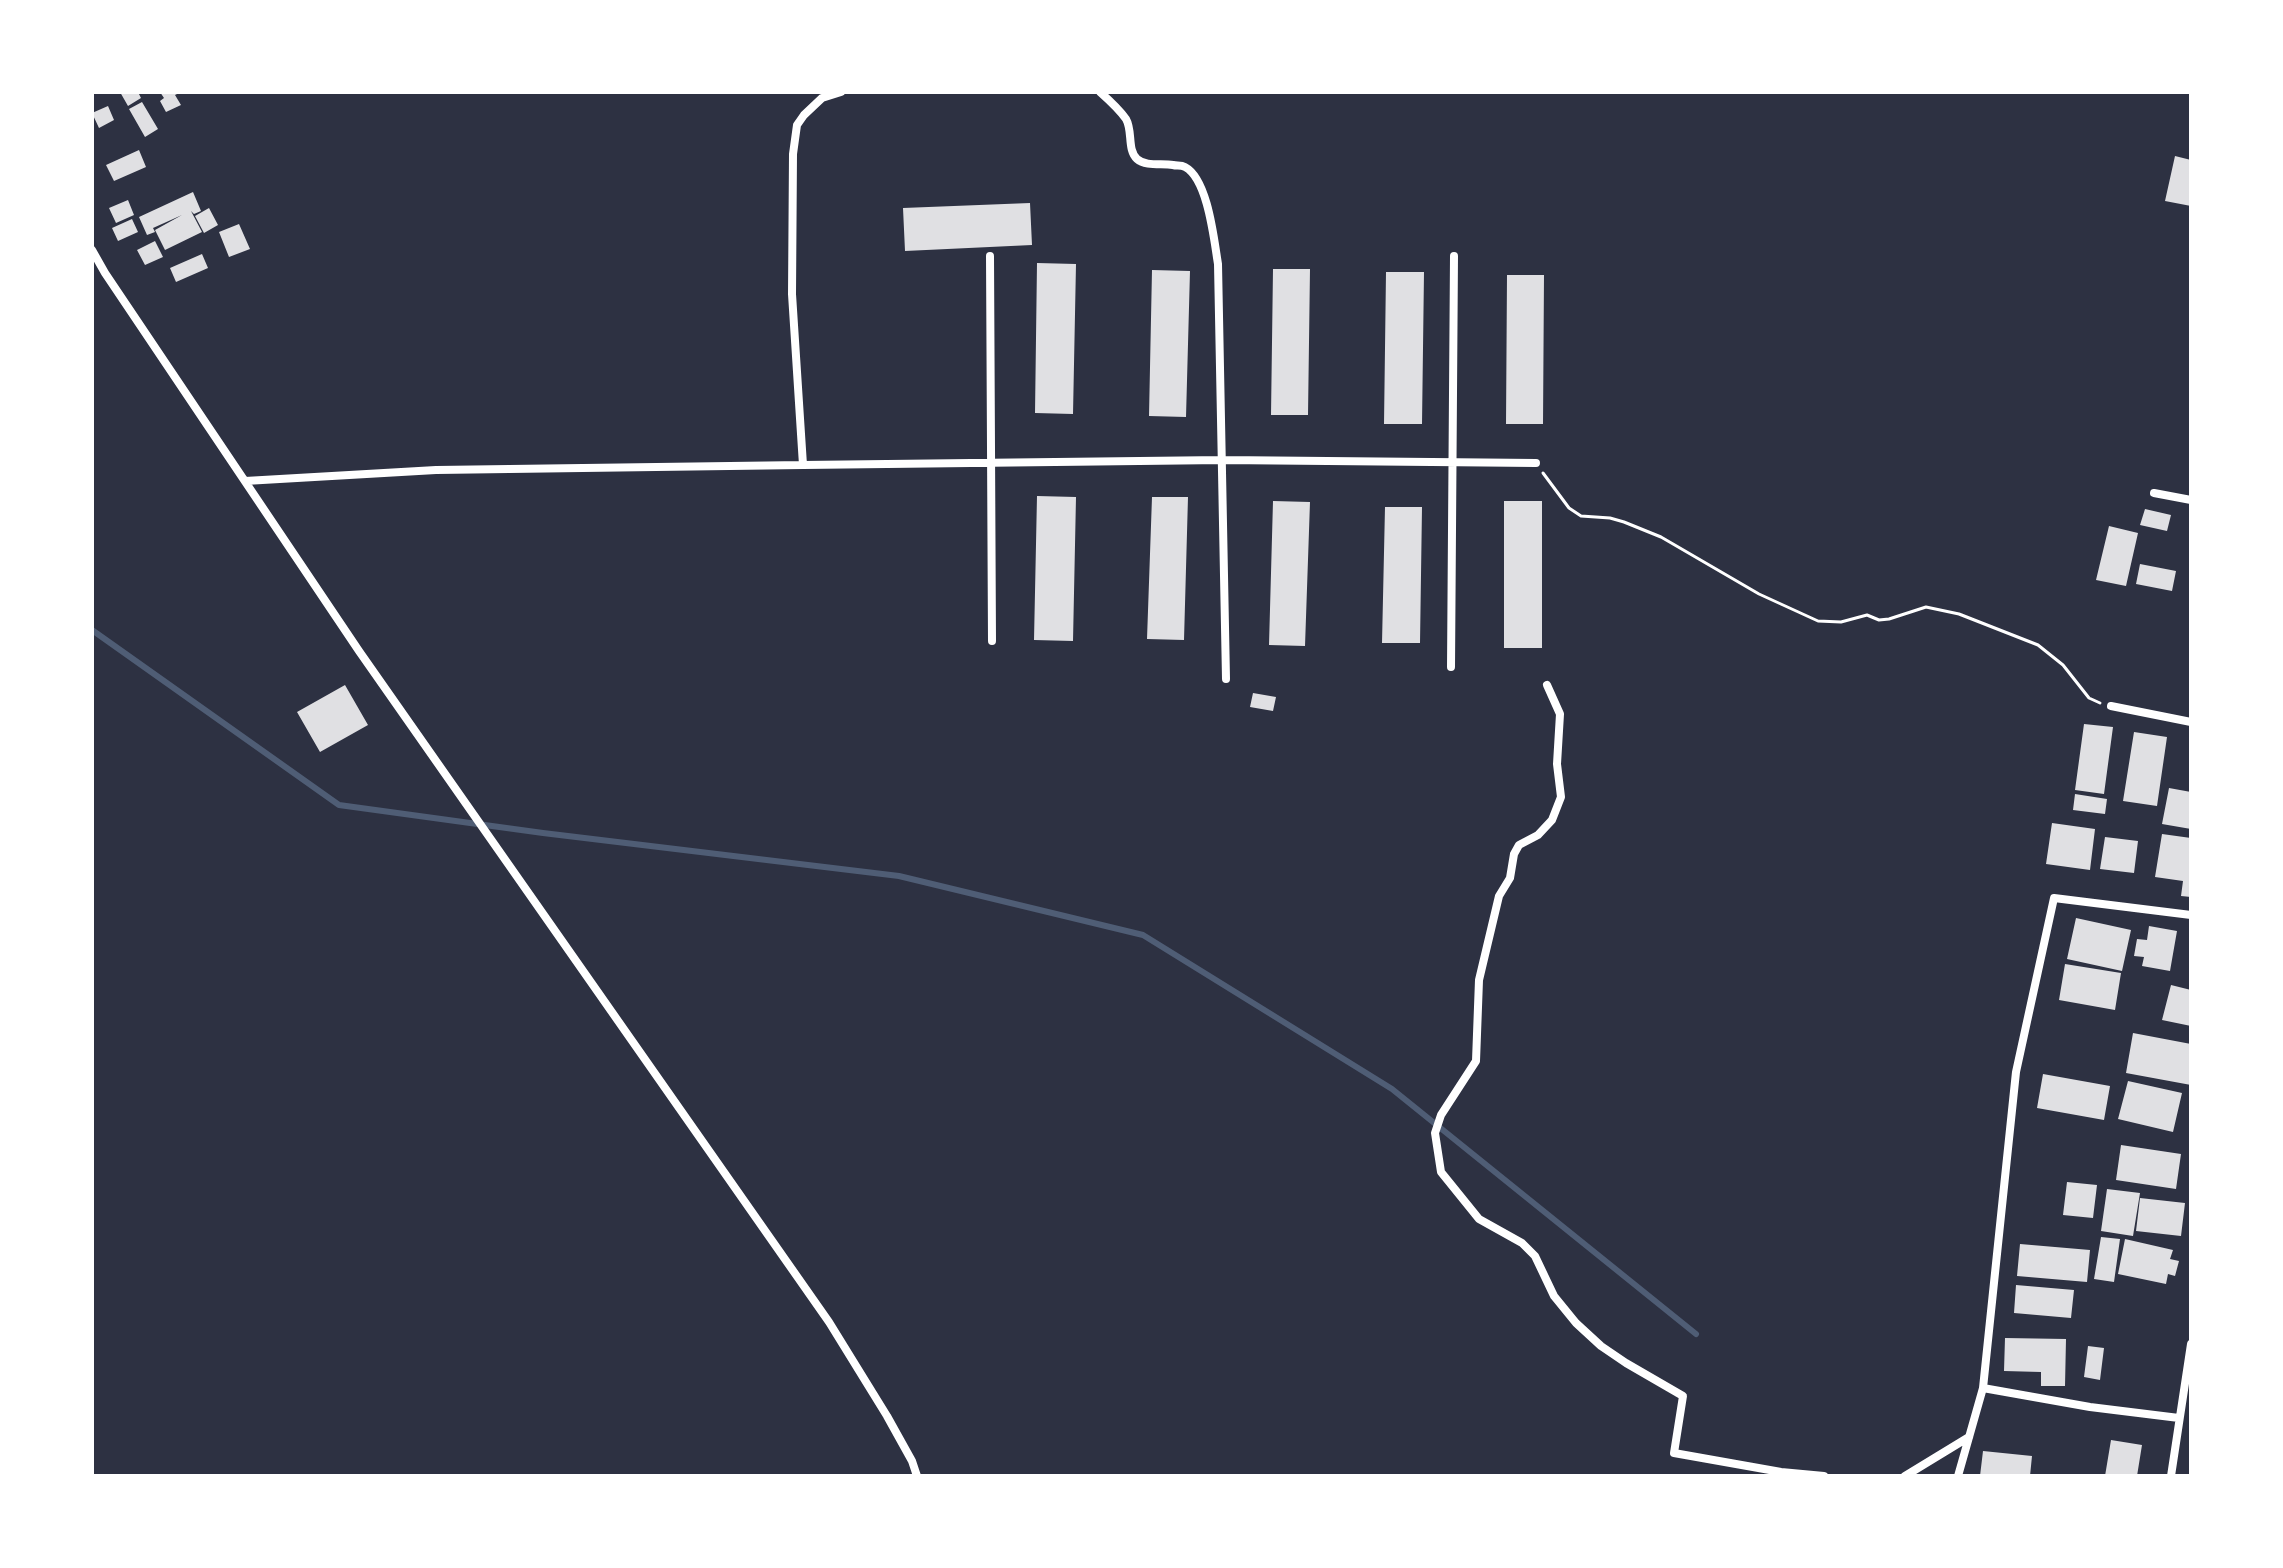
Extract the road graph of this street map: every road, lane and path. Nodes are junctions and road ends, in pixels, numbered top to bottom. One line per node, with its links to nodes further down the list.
1 (841, 92): 10 (street)
2 (1100, 92): 6 (street)
3 (92, 250): 11 (street)
4 (990, 256): 9 (street)
5 (1454, 256): 7 (street)
6 (1223, 460): 7 (street); 9 (street); 16 (street)
7 (1454, 462): 8 (street); 15 (street)
8 (1536, 463): 18 (path)
9 (991, 464): 10 (street); 14 (street)
10 (803, 465): 11 (street)
11 (245, 481): 25 (street)
12 (2154, 493): 13 (street)
13 (2191, 500)
14 (992, 641)
15 (1451, 667)
16 (1226, 679)
17 (1547, 685): 26 (street)
18 (2111, 706): 19 (street)
19 (2191, 722)
20 (2191, 915): 22 (street)
21 (2191, 1344): 23 (street)
22 (1983, 1388): 23 (street); 24 (street)
23 (2179, 1418): 29 (street)
24 (1969, 1437): 27 (street); 28 (street)
25 (917, 1476)
26 (1824, 1476)
27 (1905, 1476)
28 (1958, 1476)
29 (2171, 1476)

